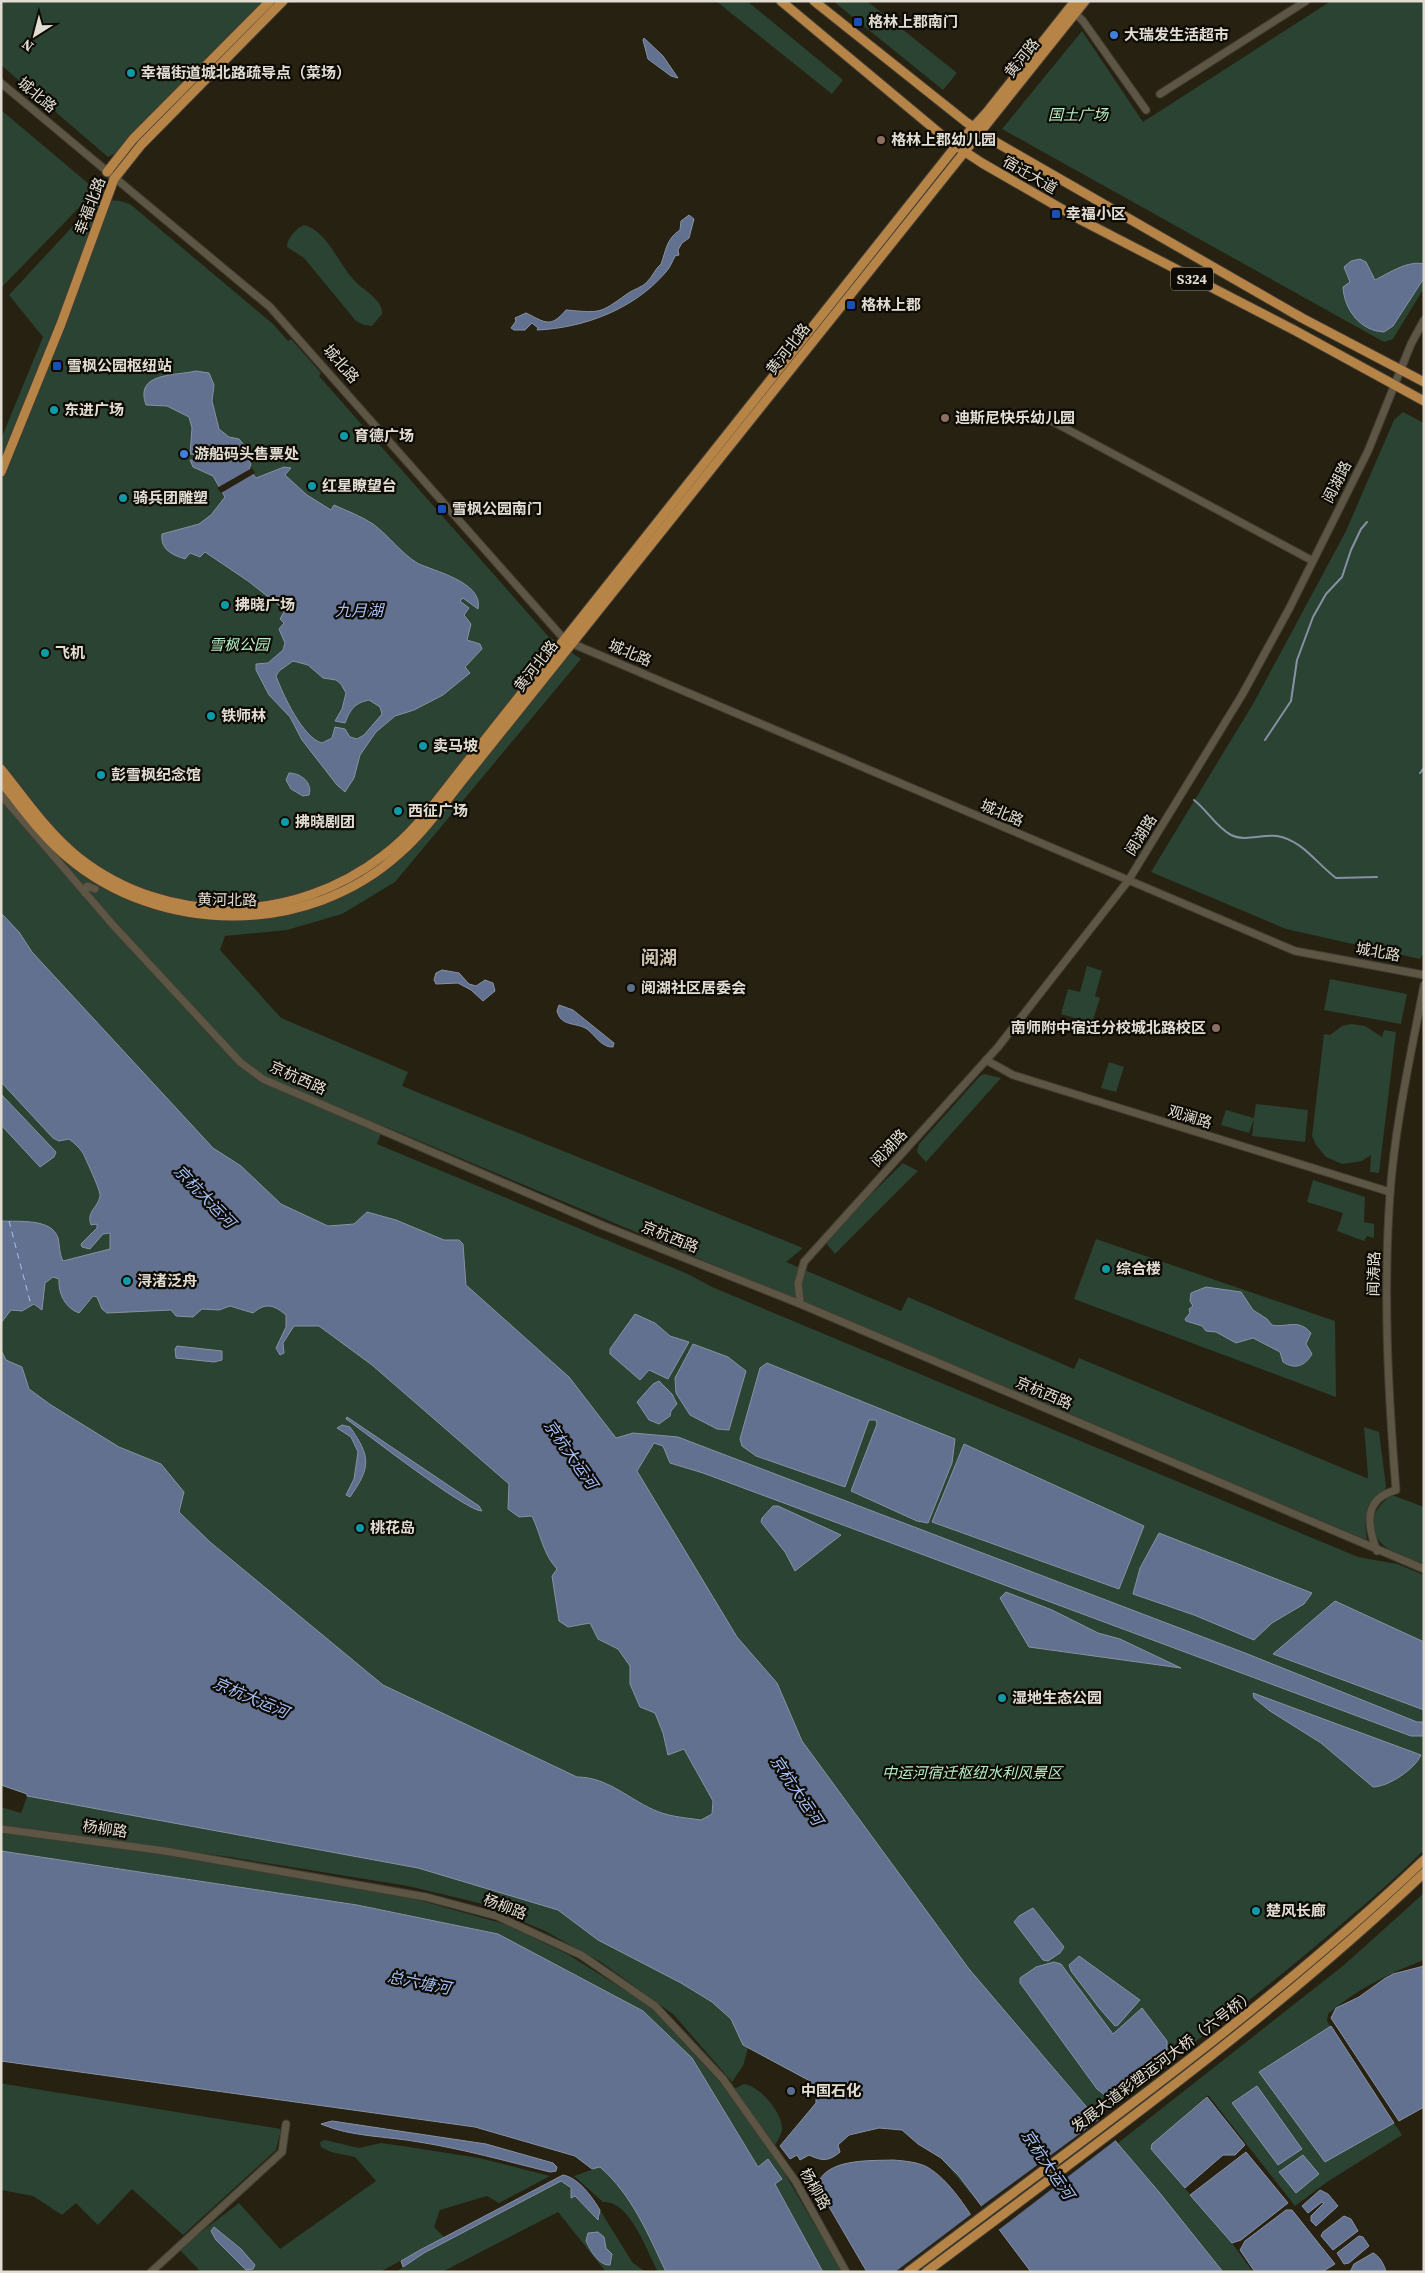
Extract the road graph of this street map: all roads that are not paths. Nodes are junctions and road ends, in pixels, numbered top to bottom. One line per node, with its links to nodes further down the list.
1 (270, 1): 14 (main road, 幸福北路)
2 (284, 1): 15 (main road, 幸福北路)
3 (781, 1): 13 (main road, 宿迁大道 / S324)
4 (814, 1): 12 (main road, 宿迁大道 / S324)
5 (1075, 1): 12 (main road, 黄河路)
6 (1085, 1): 8 (main road, 黄河路)
7 (1306, 1): 10 (street)
8 (1075, 13): 11 (street); 12 (main road, 黄河路)
9 (1, 84): 14 (street, 城北路)
10 (1160, 94)
11 (1146, 110)
12 (976, 129): 13 (main road, 黄河北路); 17 (main road, 宿迁大道 / S324)
13 (959, 149): 19 (main road, 宿迁大道 / S324); 24 (main road, 黄河北路)
14 (107, 172): 15 (street, 城北路)
15 (114, 178): 22 (main road, 幸福北路); 24 (street, 城北路)
16 (1424, 320): 17 (street, 阅湖路)
17 (1401, 370): 18 (main road, 宿迁大道 / S324); 19 (street, 阅湖路)
18 (1424, 382)
19 (1395, 386): 20 (main road, 宿迁大道 / S324); 23 (street, 阅湖路)
20 (1424, 401)
21 (1048, 419): 23 (street)
22 (1, 472)
23 (1313, 561): 28 (street, 阅湖路)
24 (567, 641): 25 (main road, 黄河北路); 26 (main road, 黄河北路); 28 (street, 城北路)
25 (1, 769)
26 (1, 782)
27 (1, 795): 30 (street, 京杭西路)
28 (1128, 882): 31 (street, 城北路); 33 (street, 阅湖路)
29 (95, 889): 30 (street)
30 (85, 893): 35 (street, 京杭西路)
31 (1424, 975)
32 (1424, 985): 34 (street, 闻涛路)
33 (986, 1060): 34 (street, 观澜路); 35 (street, 阅湖路)
34 (1390, 1192): 36 (street, 闻涛路)
35 (798, 1303): 36 (street, 京杭西路)
36 (1377, 1551): 37 (street, 京杭西路)
37 (1424, 1569)
38 (1, 1829): 43 (street, 杨柳路)
39 (1424, 1860): 44 (main road, 发展大道彩塑运河大桥（六号桥）)
40 (1424, 1873): 45 (main road, 发展大道彩塑运河大桥（六号桥）)
41 (286, 2124): 42 (street)
42 (151, 2272)
43 (846, 2272)
44 (908, 2272)
45 (926, 2272)

